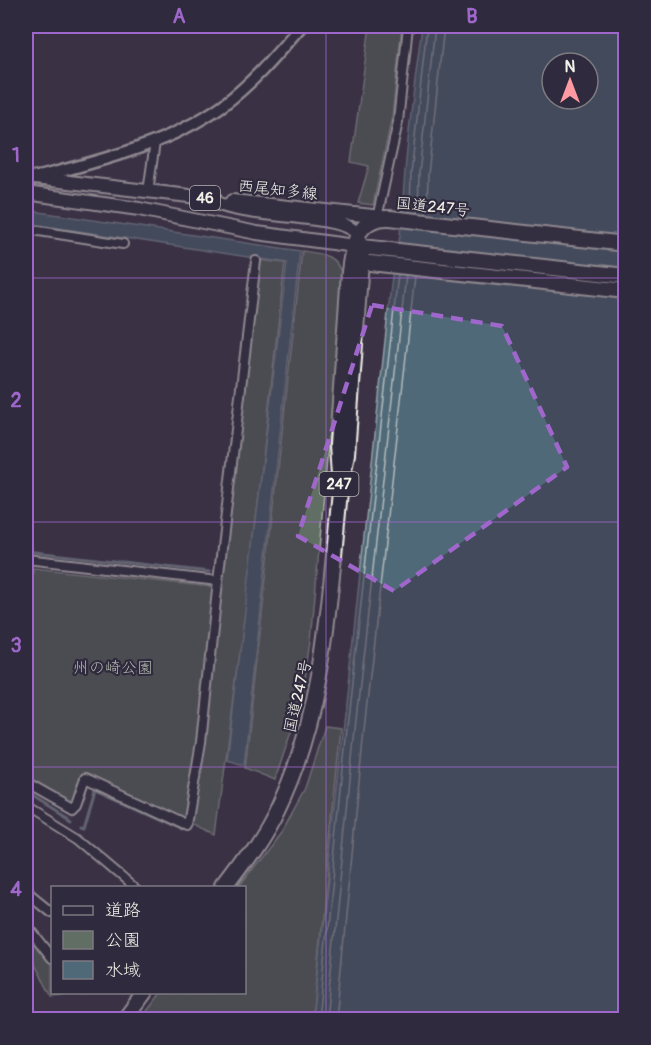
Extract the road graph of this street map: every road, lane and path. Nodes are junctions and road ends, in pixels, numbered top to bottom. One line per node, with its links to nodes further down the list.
1 (301, 26): 3 (street)
2 (408, 26): 8 (street)
3 (155, 142): 4 (street); 5 (street)
4 (31, 177): 5 (main road, 西尾知多線 / 46)
5 (148, 192): 7 (main road, 西尾知多線 / 46)
6 (26, 193): 10 (main road, 46)
7 (207, 198): 8 (main road, 西尾知多線 / 46); 10 (main road, 46)
8 (384, 215): 10 (highway, 国道247号); 12 (highway, 国道247号)
9 (26, 229): 11 (street)
10 (357, 243): 14 (highway, 国道247号 / 247); 15 (highway); 17 (highway, 国道247号 / 247)
11 (123, 244)
12 (626, 244)
13 (256, 261): 19 (street)
14 (361, 262): 16 (highway); 17 (highway, 国道247号 / 247)
15 (626, 276)
16 (626, 291)
17 (340, 492): 23 (highway, 国道247号 / 247)
18 (26, 559): 19 (street)
19 (218, 580): 20 (street)
20 (26, 782)
21 (26, 806): 22 (street)
22 (135, 886)
23 (226, 886)
24 (26, 892): 25 (street)
25 (51, 912)
26 (26, 925): 27 (street)
27 (51, 957)
28 (144, 994): 29 (highway)
29 (124, 1020)

